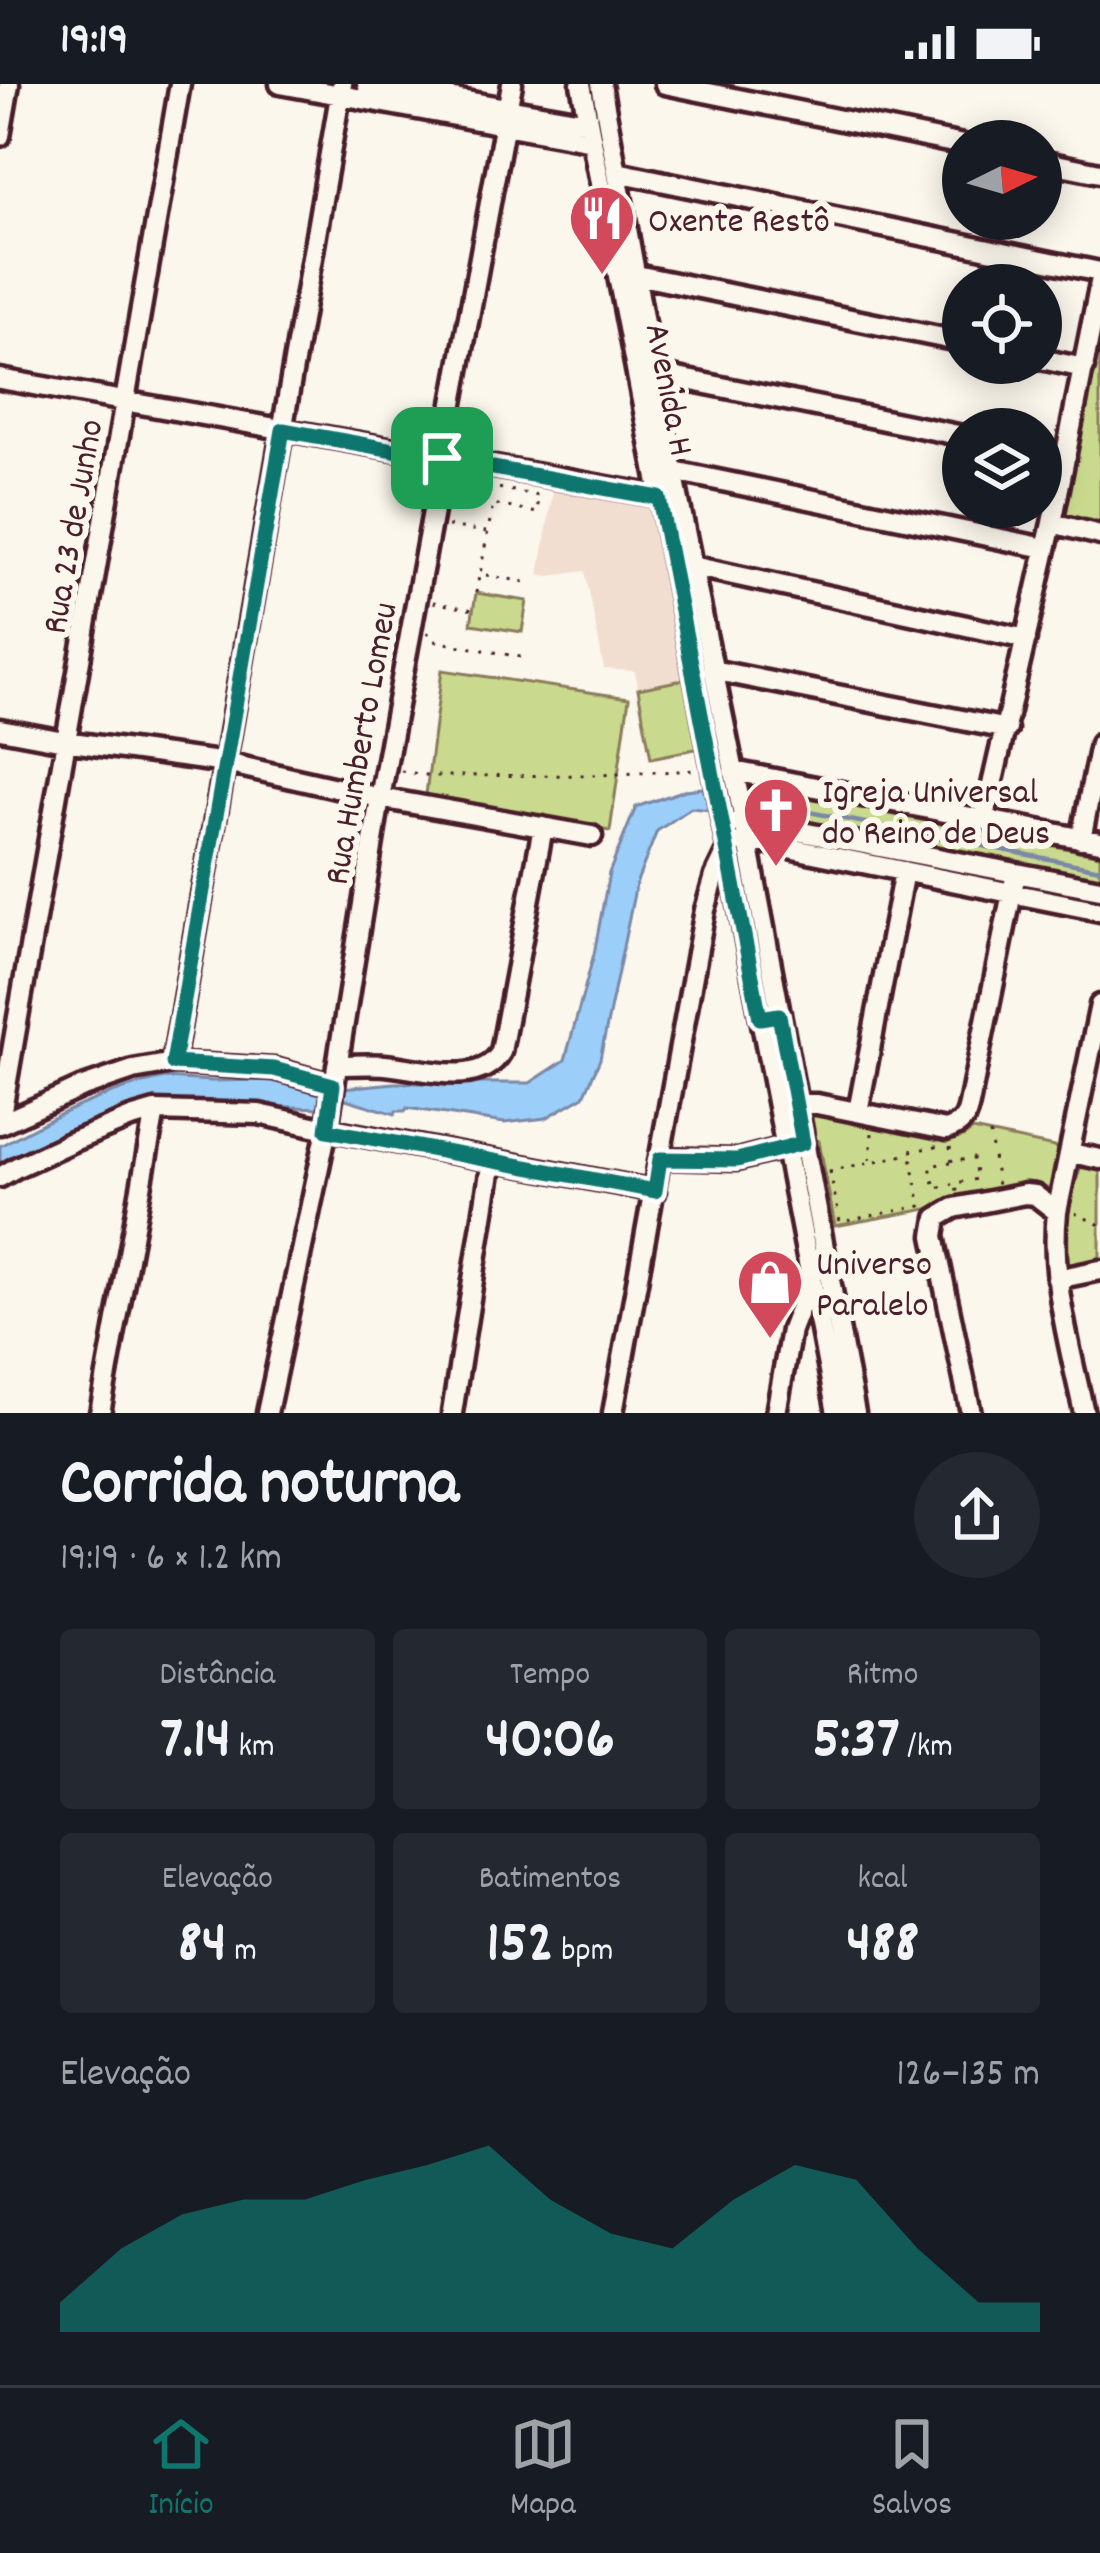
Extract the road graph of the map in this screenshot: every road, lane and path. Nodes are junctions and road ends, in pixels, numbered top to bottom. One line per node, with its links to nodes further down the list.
1 (9, 84): 12 (street)
2 (180, 84): 24 (street, Rua 23 de Junho)
3 (280, 84): 9 (street)
4 (367, 84): 10 (street)
5 (512, 84): 10 (street, Rua Humberto Lomeu)
6 (581, 84): 11 (street, Avenida H)
7 (601, 84): 15 (street, Avenida H)
8 (664, 84): 13 (street)
9 (341, 89): 10 (street); 25 (street)
10 (505, 117): 11 (street); 29 (street, Rua Humberto Lomeu)
11 (590, 132): 33 (street, Avenida H)
12 (0, 136)
13 (942, 141)
14 (1062, 164): 16 (street)
15 (616, 172): 17 (street); 18 (street, Avenida H)
16 (1100, 172)
17 (1100, 272)
18 (636, 275): 20 (street); 21 (street, Avenida H)
19 (1100, 283): 23 (street)
20 (942, 339)
21 (653, 373): 26 (street); 30 (street, Avenida H)
22 (0, 380): 24 (street)
23 (1088, 381): 28 (street)
24 (126, 403): 25 (street); 52 (street, Rua 23 de Junho)
25 (283, 430): 29 (street); 54 (street)
26 (942, 432)
27 (1062, 455): 28 (street)
28 (1066, 456): 31 (street)
29 (442, 458): 33 (street); 57 (street, Rua Humberto Lomeu)
30 (674, 471): 33 (street, Avenida H); 39 (street)
31 (1062, 475)
32 (454, 485): 37 (path)
33 (669, 498): 40 (street, Avenida H); 55 (street, Avenida H)
34 (446, 526): 37 (path)
35 (1062, 526): 38 (street)
36 (1051, 528): 39 (street)
37 (487, 532): 41 (path)
38 (1100, 535)
39 (1045, 548): 47 (street)
40 (692, 566): 47 (street); 49 (street, Avenida H)
41 (480, 574): 42 (path); 43 (path)
42 (531, 583)
43 (476, 592)
44 (431, 602): 45 (path)
45 (473, 610)
46 (426, 631): 48 (path)
47 (1026, 639): 51 (street)
48 (521, 657)
49 (712, 670): 51 (street); 56 (street, Avenida H)
50 (0, 729): 52 (street)
51 (1006, 729): 59 (street)
52 (64, 741): 54 (street); 74 (street, Rua 23 de Junho)
53 (1100, 743): 64 (street)
54 (226, 763): 58 (street); 72 (street)
55 (711, 769): 57 (path); 63 (street, Avenida H)
56 (733, 771): 59 (street); 61 (street, Avenida H)
57 (384, 776): 58 (street, Rua Humberto Lomeu)
58 (380, 798): 60 (street); 73 (street, Rua Humberto Lomeu)
59 (985, 820): 64 (street)
60 (543, 827): 62 (street); 73 (street)
61 (745, 831): 63 (street); 65 (street); 66 (street); 71 (street, Avenida H)
62 (592, 836)
63 (726, 840): 71 (street, Avenida H); 85 (street)
64 (1090, 840)
65 (904, 871): 68 (street); 77 (street)
66 (1016, 873): 67 (street); 68 (street)
67 (1100, 889)
68 (1011, 894): 69 (street); 81 (street)
69 (1100, 911)
70 (1100, 1005): 84 (street)
71 (770, 1016): 75 (street, Avenida H); 82 (street, Avenida H)
72 (173, 1063): 73 (street); 78 (street)
73 (335, 1075): 79 (street, Rua Humberto Lomeu)
74 (3, 1077): 78 (street, Rua 23 de Junho)
75 (796, 1104): 77 (street); 82 (street, Avenida H)
76 (155, 1111): 79 (street); 90 (street); 101 (street)
77 (865, 1119): 81 (street); 89 (path)
78 (0, 1123)
79 (327, 1130): 87 (street); 102 (street, Rua Humberto Lomeu)
80 (990, 1134): 93 (path)
81 (948, 1138): 83 (path); 88 (path)
82 (794, 1145): 85 (street); 97 (street, Avenida H)
83 (910, 1151): 89 (path); 89 (path)
84 (1071, 1153): 86 (street); 95 (street)
85 (660, 1159): 92 (street)
86 (1100, 1159)
87 (492, 1160): 92 (street); 103 (street)
88 (952, 1162): 91 (path); 91 (path)
89 (870, 1163)
90 (0, 1177)
91 (956, 1184): 94 (path)
92 (655, 1191): 104 (street)
93 (998, 1196)
94 (960, 1203)
95 (1062, 1209): 96 (path); 99 (street); 108 (street)
96 (1100, 1225)
97 (815, 1252): 100 (street, Avenida H); 107 (street, Avenida H)
98 (1100, 1270): 99 (street)
99 (1057, 1280): 109 (street)
100 (811, 1281): 105 (street); 106 (street, Avenida H)
101 (100, 1413)
102 (267, 1413)
103 (452, 1413)
104 (613, 1413)
105 (776, 1413)
106 (837, 1413)
107 (855, 1413)
108 (971, 1413)
109 (1084, 1413)

